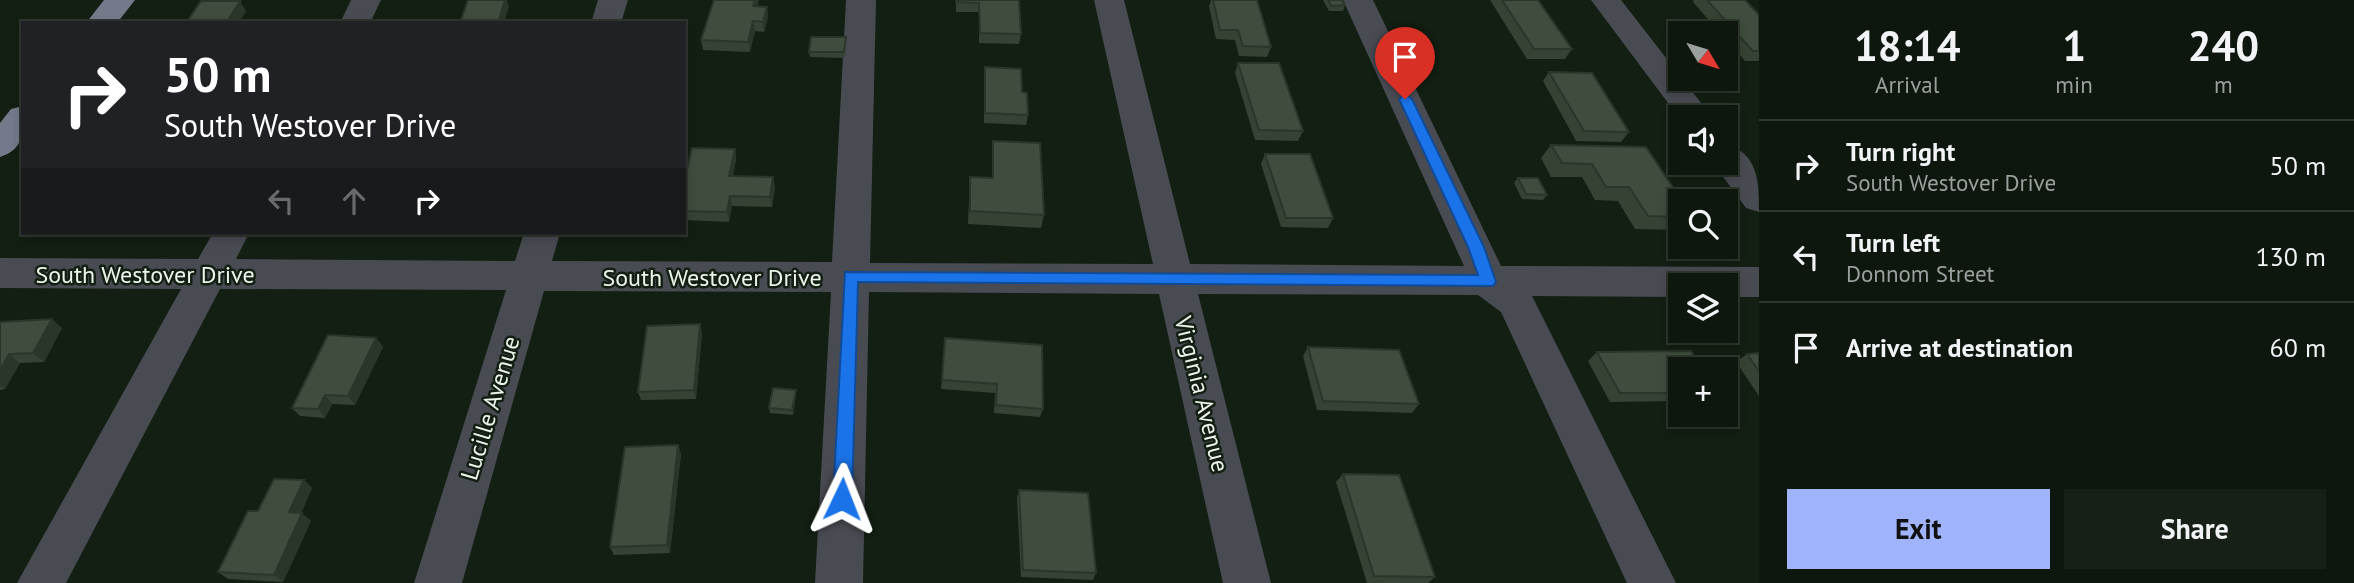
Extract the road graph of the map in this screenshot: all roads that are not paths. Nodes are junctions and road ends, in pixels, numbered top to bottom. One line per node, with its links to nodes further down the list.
1 (120, 0): 8 (main road)
2 (366, 0): 9 (street)
3 (613, 0): 10 (street)
4 (861, 0): 20 (street)
5 (1109, 0): 22 (street, Virginia Avenue)
6 (1358, 0): 23 (street)
7 (1606, 0): 11 (street)
8 (103, 21)
9 (356, 21)
10 (607, 21)
11 (1687, 105)
12 (21, 119): 13 (main road)
13 (0, 145)
14 (1738, 172): 15 (street)
15 (1759, 199)
16 (230, 235): 19 (street)
17 (541, 235): 21 (street, Lucille Avenue)
18 (0, 273): 19 (street, South Westover Drive)
19 (209, 273): 21 (street, South Westover Drive); 25 (street)
20 (850, 276): 21 (street, South Westover Drive); 22 (street, South Westover Drive); 27 (street)
21 (529, 278): 26 (street, Lucille Avenue)
22 (1174, 280): 23 (street, South Westover Drive); 28 (street, Virginia Avenue)
23 (1488, 282): 24 (street, South Westover Drive); 29 (street)
24 (1759, 282)
25 (41, 583)
26 (438, 583)
27 (839, 583)
28 (1247, 583)
29 (1652, 583)

